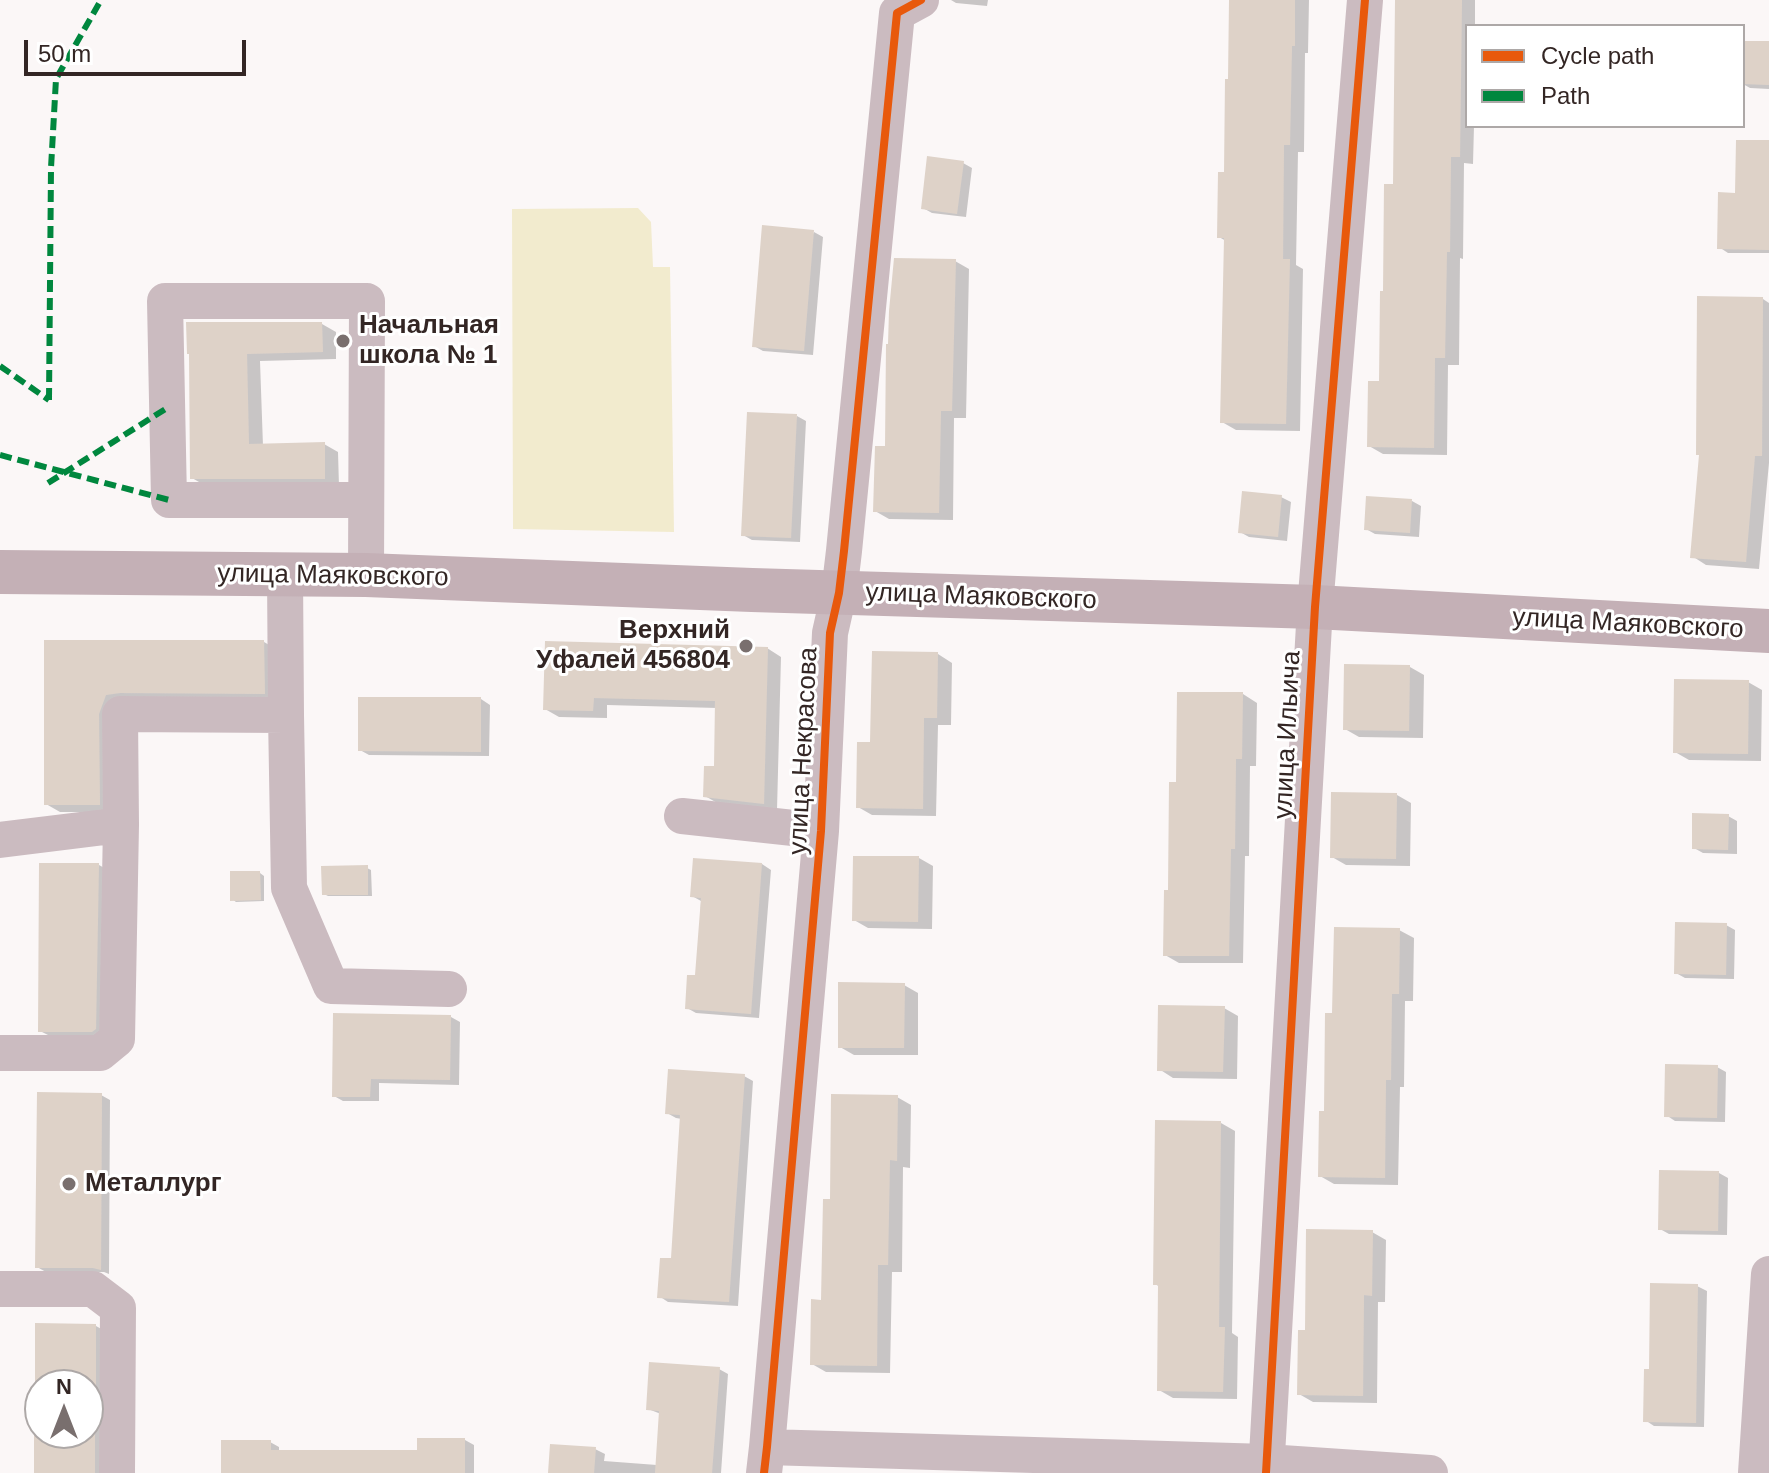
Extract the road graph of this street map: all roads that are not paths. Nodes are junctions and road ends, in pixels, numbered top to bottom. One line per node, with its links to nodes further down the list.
1 (921, 0): 7 (street, улица Некрасова)
2 (1365, 0): 8 (street, улица Ильича)
3 (366, 500): 3 (street); 6 (street)
4 (0, 572): 5 (main road, улица Маяковского)
5 (285, 573): 6 (main road, улица Маяковского); 10 (street)
6 (366, 575): 7 (main road, улица Маяковского)
7 (839, 593): 8 (main road, улица Маяковского); 13 (street, улица Некрасова)
8 (1315, 607): 9 (main road, улица Маяковского); 20 (street, улица Ильича)
9 (1769, 631)
10 (286, 715): 12 (street); 15 (street)
11 (682, 816): 13 (street)
12 (121, 825): 14 (street); 16 (street)
13 (821, 831): 19 (street, улица Некрасова)
14 (0, 840)
15 (449, 989)
16 (0, 1053)
17 (1769, 1274): 23 (street)
18 (0, 1289): 21 (street)
19 (766, 1460): 20 (street)
20 (1266, 1467): 22 (street)
21 (117, 1473)
22 (1430, 1473)
23 (1756, 1473)

